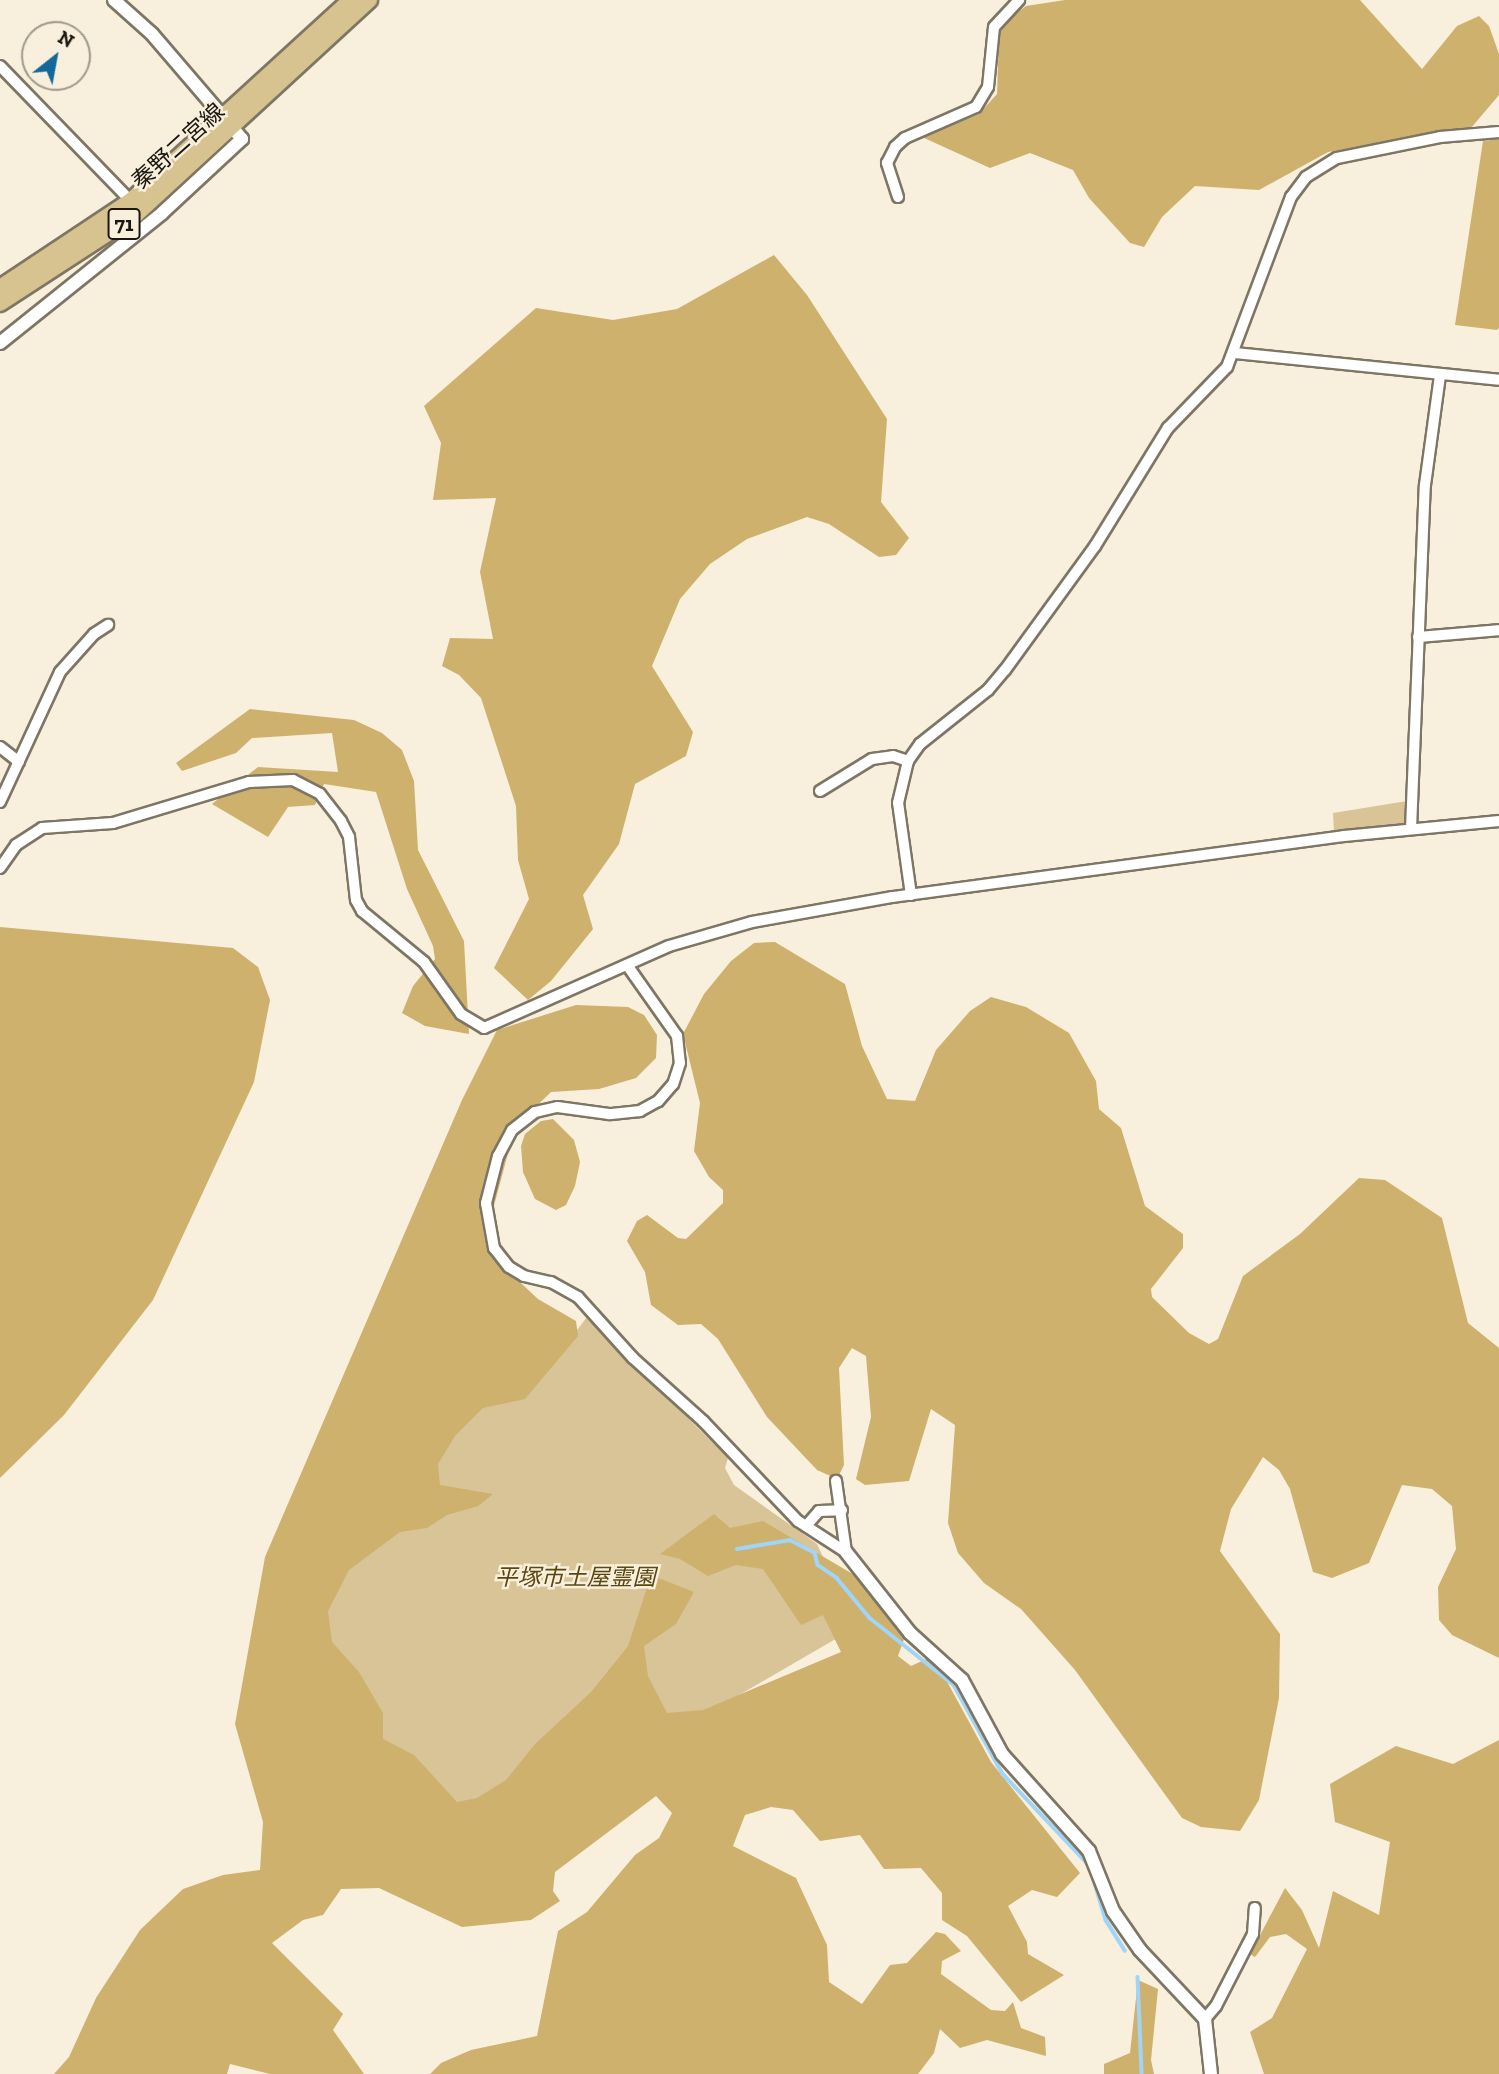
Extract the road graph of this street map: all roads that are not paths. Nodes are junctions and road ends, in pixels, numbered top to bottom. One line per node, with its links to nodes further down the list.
1 (114, 0): 6 (street)
2 (351, 0): 6 (main road, 秦野二宮線 / 71)
3 (369, 0): 6 (main road, 秦野二宮線 / 71)
4 (1019, 0): 8 (street)
5 (0, 66): 9 (street)
6 (230, 121): 9 (main road, 秦野二宮線 / 71); 11 (main road, 秦野二宮線 / 71); 12 (street)
7 (1499, 132): 13 (street)
8 (898, 197)
9 (131, 201): 10 (main road, 秦野二宮線 / 71)
10 (0, 288)
11 (0, 303)
12 (0, 344)
13 (1235, 353): 14 (street); 20 (street)
14 (1440, 376): 15 (street); 18 (street)
15 (1499, 380)
16 (108, 625): 21 (street)
17 (1499, 629): 18 (street)
18 (1418, 637): 25 (street)
19 (0, 747): 21 (street)
20 (908, 761): 22 (street); 27 (street)
21 (19, 762): 23 (street)
22 (820, 791)
23 (0, 802)
24 (1499, 821): 25 (street)
25 (1411, 829): 27 (street)
26 (0, 868): 28 (street)
27 (911, 895): 28 (street)
28 (627, 965): 31 (street)
29 (836, 1481): 30 (street)
30 (842, 1510): 31 (street); 32 (street)
31 (806, 1526): 32 (street)
32 (846, 1552): 34 (street)
33 (1255, 1908): 34 (street)
34 (1205, 2019): 35 (street)
35 (1211, 2074)

